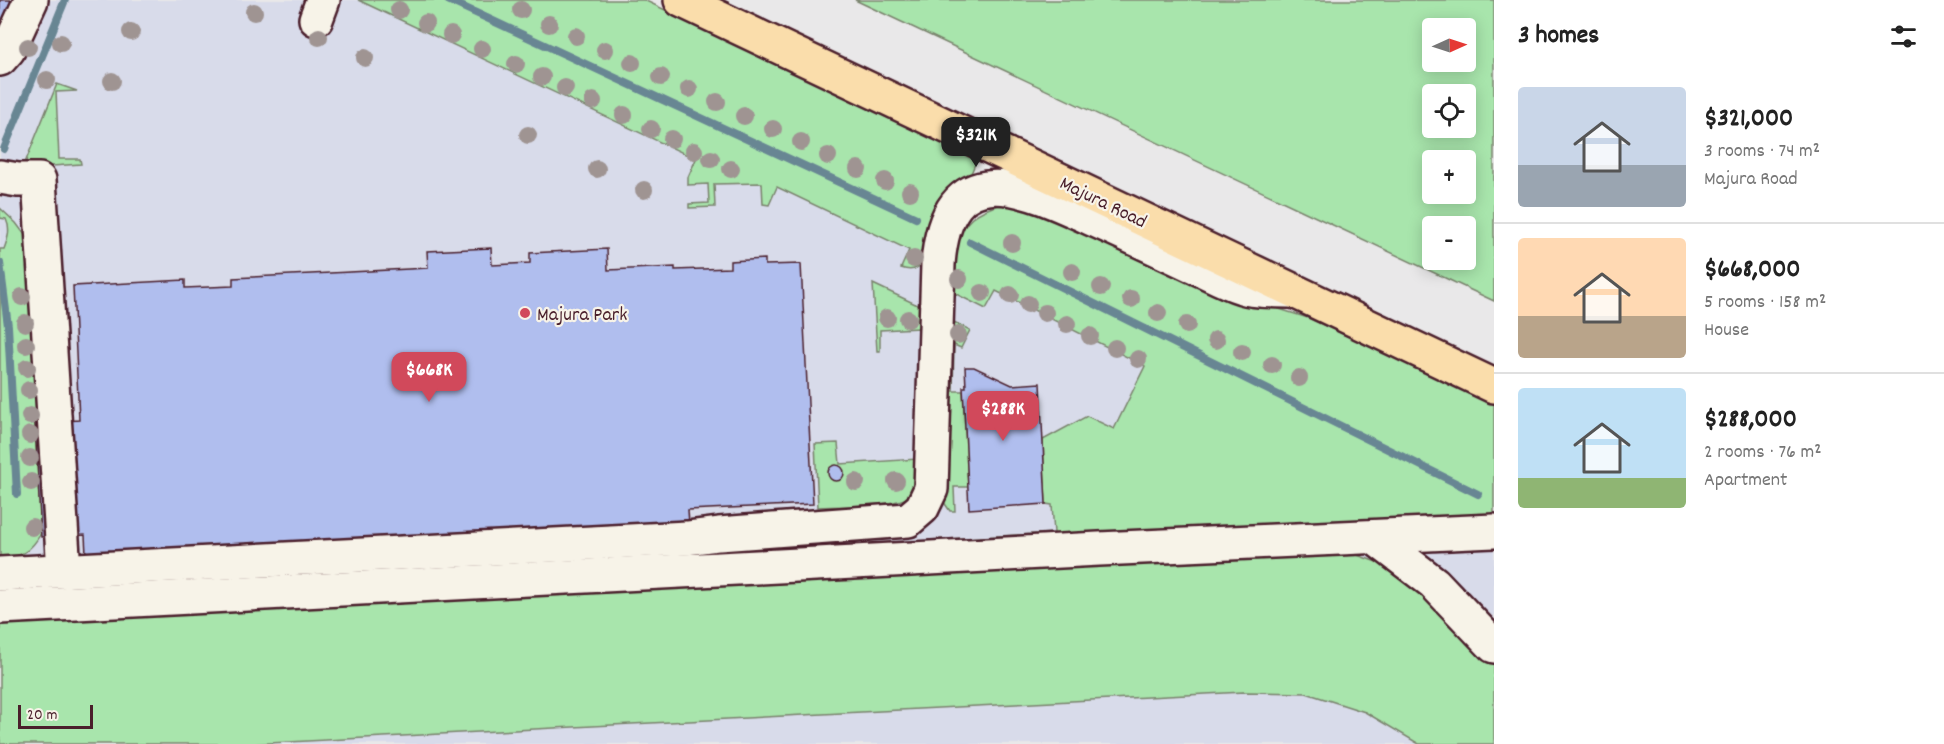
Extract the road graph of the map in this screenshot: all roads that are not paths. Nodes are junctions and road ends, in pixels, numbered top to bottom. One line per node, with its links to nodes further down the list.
1 (681, 0): 5 (main road, Majura Road)
2 (30, 2): 3 (street)
3 (0, 59)
4 (0, 177): 9 (street)
5 (1292, 291): 6 (main road, Majura Road); 9 (street)
6 (1494, 386)
7 (1494, 531): 8 (street)
8 (1375, 538): 11 (street); 12 (street)
9 (64, 571): 10 (street)
10 (0, 574)
11 (0, 607)
12 (1494, 646)

